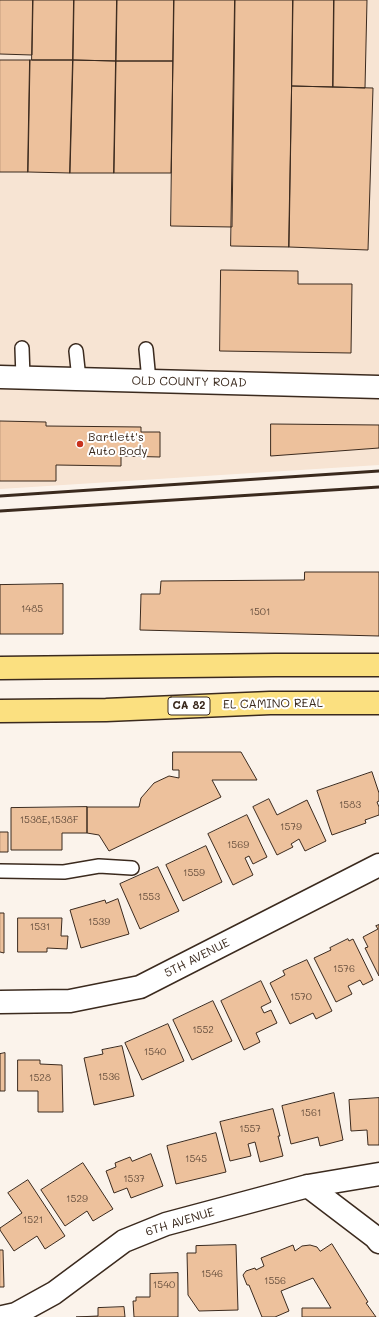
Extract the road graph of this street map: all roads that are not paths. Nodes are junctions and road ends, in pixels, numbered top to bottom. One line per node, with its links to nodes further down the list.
1 (22, 348): 5 (lane)
2 (146, 349): 7 (lane)
3 (76, 351): 6 (lane)
4 (0, 377): 5 (street, OLD COUNTY ROAD)
5 (23, 378): 6 (street, OLD COUNTY ROAD)
6 (78, 379): 7 (street, OLD COUNTY ROAD)
7 (149, 381): 8 (street, OLD COUNTY ROAD)
8 (379, 387)
9 (379, 665): 10 (main road)
10 (0, 668)
11 (379, 703): 12 (main road, EL CAMINO REAL / CA 82)
12 (0, 711)
13 (379, 865): 16 (street, 5TH AVENUE)
14 (132, 868): 15 (lane)
15 (0, 871)
16 (0, 1002)
17 (379, 1174): 18 (street, 6TH AVENUE)
18 (308, 1186): 19 (street); 20 (street, 6TH AVENUE)
19 (379, 1242)
20 (2, 1317)

